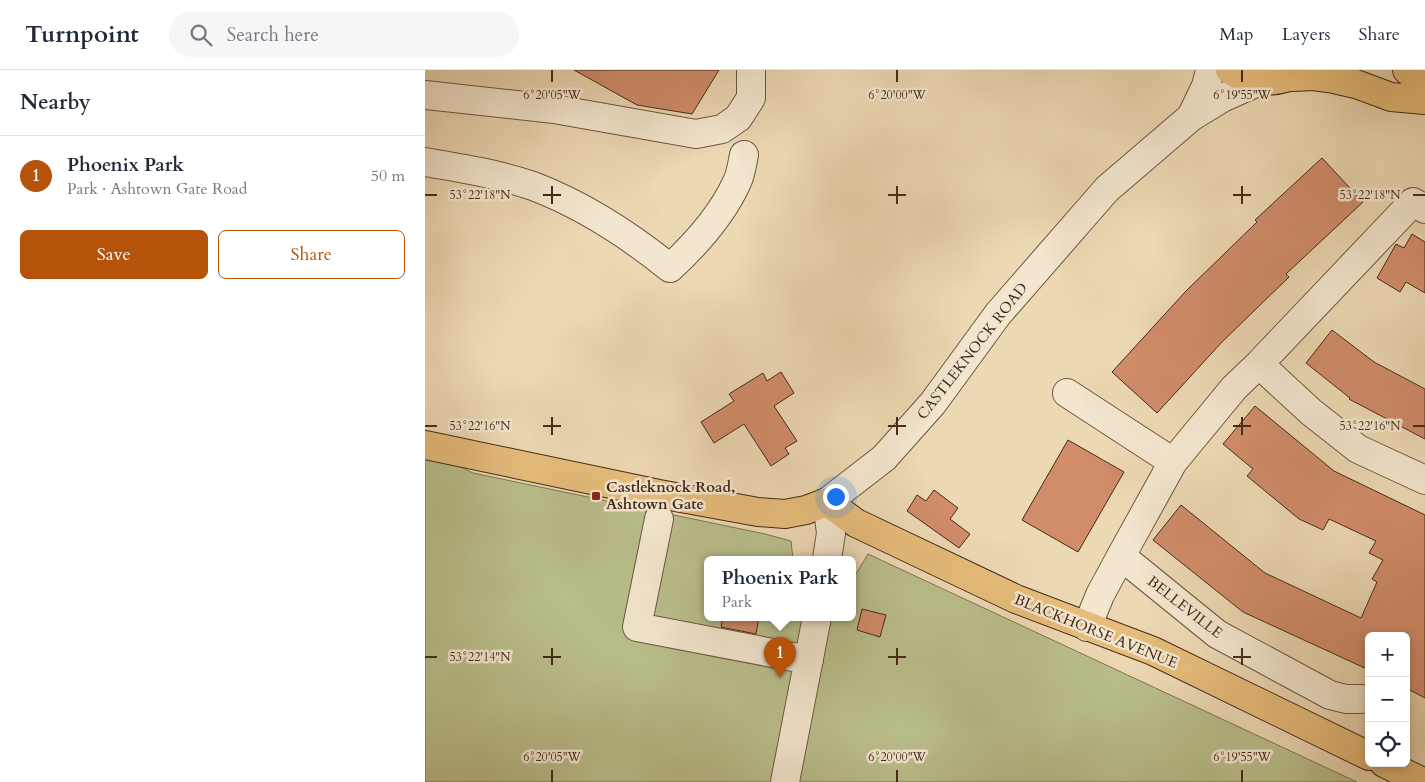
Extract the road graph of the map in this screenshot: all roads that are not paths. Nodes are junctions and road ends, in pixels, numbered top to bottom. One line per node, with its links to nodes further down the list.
1 (751, 70): 7 (street)
2 (1210, 70): 9 (street, CASTLEKNOCK ROAD)
3 (1230, 70): 6 (main road)
4 (1407, 70): 8 (main road)
5 (1299, 73): 6 (main road); 8 (main road)
6 (1260, 81): 9 (street, CASTLEKNOCK ROAD)
7 (426, 86)
8 (1425, 98)
9 (1191, 117): 18 (street, CASTLEKNOCK ROAD)
10 (744, 156): 11 (street)
11 (425, 162)
12 (1425, 209): 13 (street)
13 (1259, 364): 16 (street); 17 (street)
14 (1067, 393): 16 (street)
15 (425, 445): 18 (main road, CASTLEKNOCK ROAD)
16 (1173, 462): 21 (street)
17 (1425, 480)
18 (827, 502): 20 (street); 23 (main road, BLACKHORSE AVENUE)
19 (659, 519): 24 (street)
20 (827, 556)
21 (1121, 556): 23 (street); 25 (street, BELLEVILLE)
22 (816, 621): 24 (street)
23 (1087, 627): 26 (main road, BLACKHORSE AVENUE)
24 (809, 660): 28 (street)
25 (1361, 699)
26 (1365, 754)
27 (1392, 767): 29 (main road)
28 (785, 782)
29 (1423, 782)

